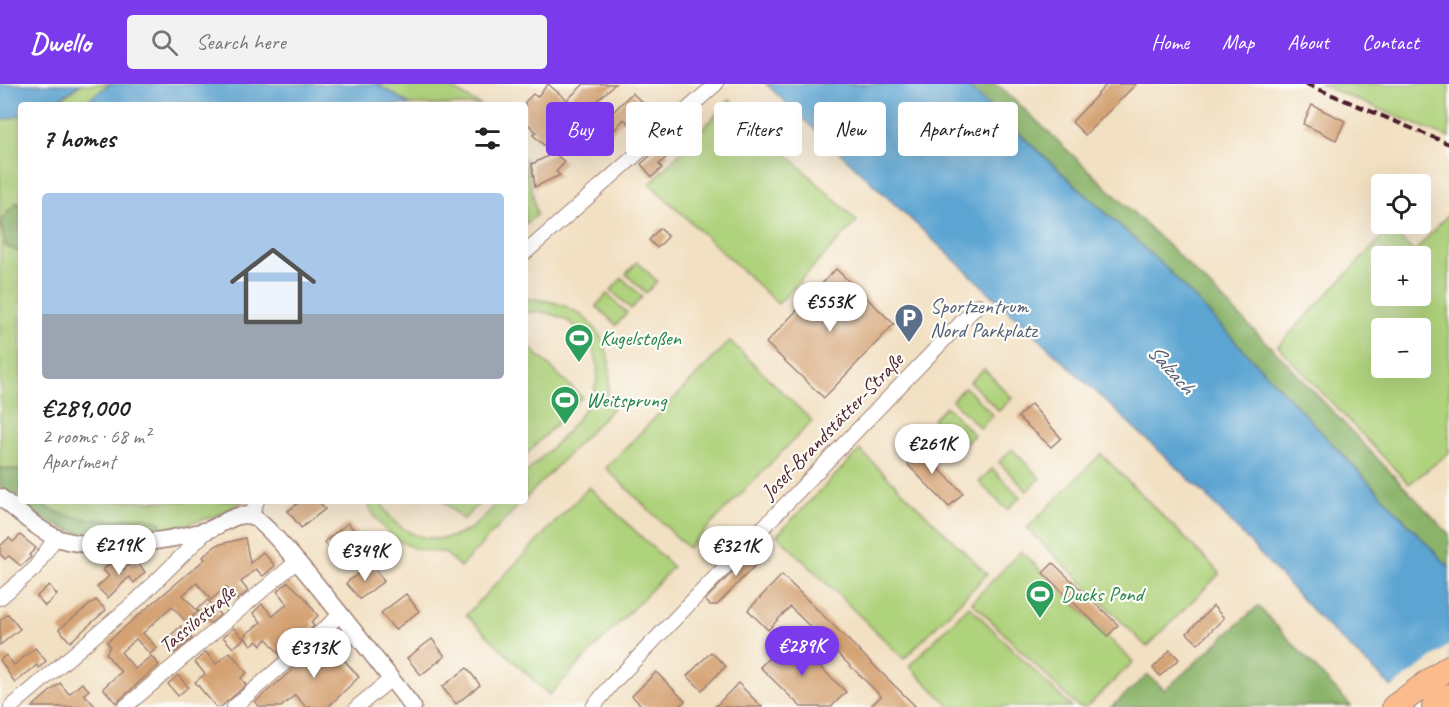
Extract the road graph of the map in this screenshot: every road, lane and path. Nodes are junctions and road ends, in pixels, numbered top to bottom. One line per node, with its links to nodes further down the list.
1 (716, 84): 2 (street)
2 (528, 250)
3 (978, 305): 19 (street, Josef-Brandstätter-Straße)
4 (0, 497): 7 (street)
5 (254, 508): 6 (street); 8 (street)
6 (209, 530): 7 (street); 14 (street)
7 (56, 537): 9 (street)
8 (296, 562): 10 (street); 15 (street, Tassilostraße)
9 (0, 598)
10 (340, 615): 12 (street); 16 (street)
11 (1449, 667): 20 (highway)
12 (391, 679): 17 (street); 18 (street)
13 (1449, 696): 21 (highway)
14 (11, 707)
15 (125, 707)
16 (234, 707)
17 (357, 707)
18 (413, 707)
19 (594, 707)
20 (1394, 707)
21 (1434, 707)

